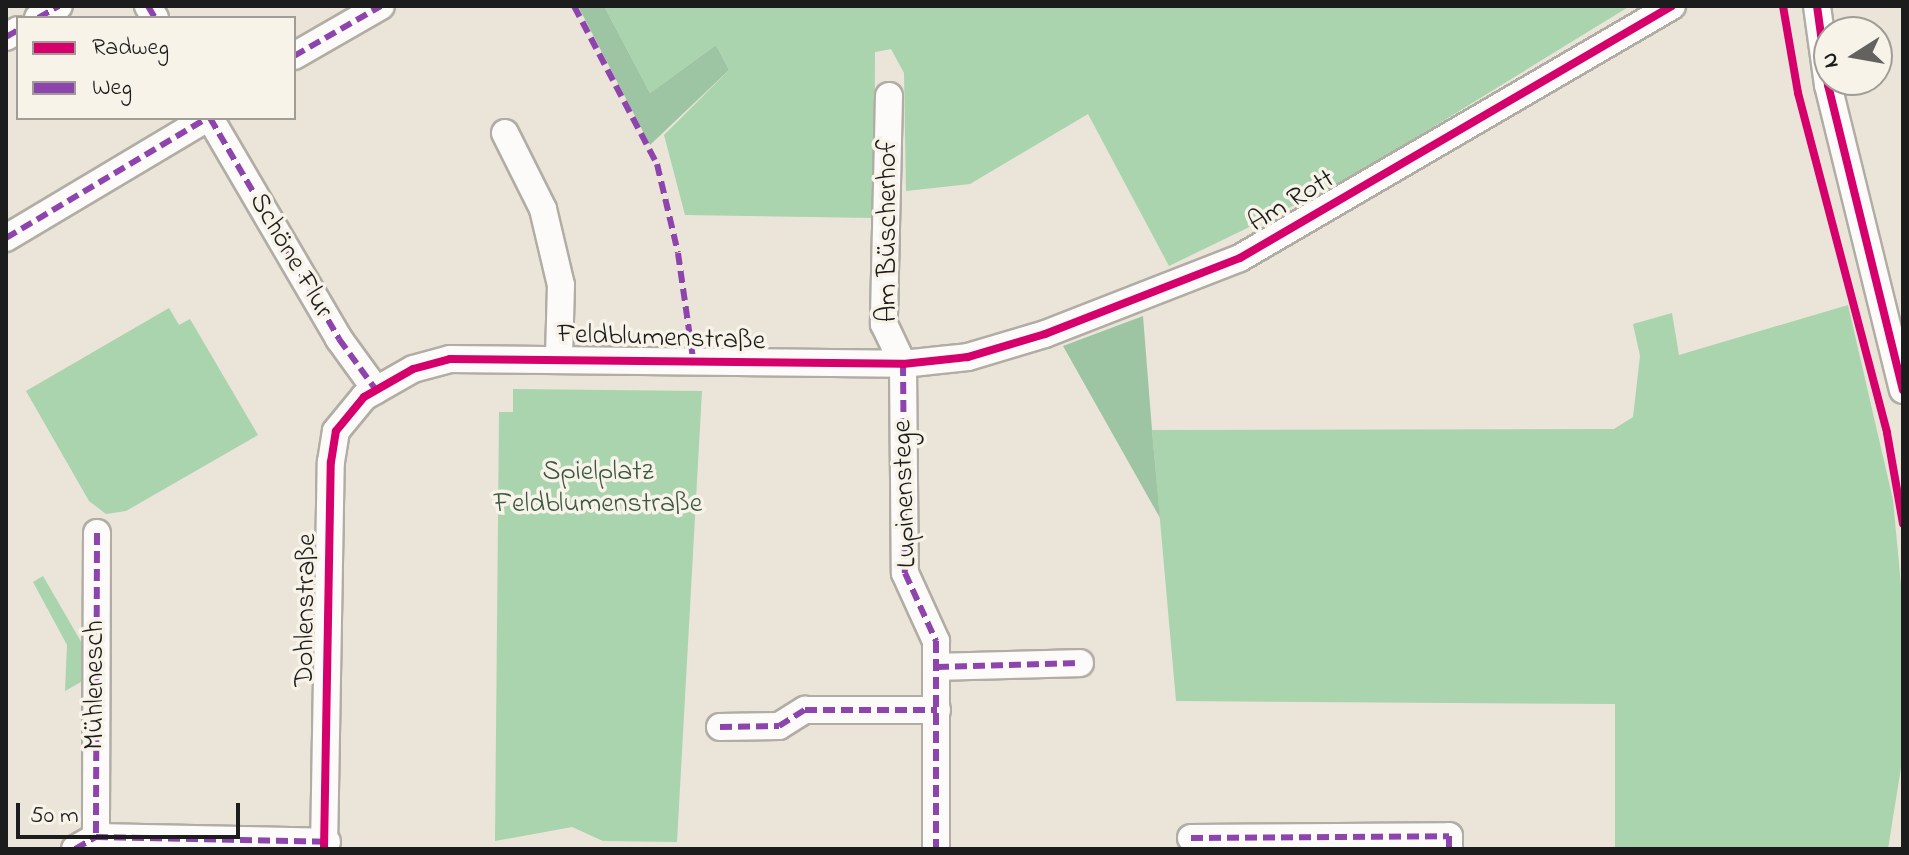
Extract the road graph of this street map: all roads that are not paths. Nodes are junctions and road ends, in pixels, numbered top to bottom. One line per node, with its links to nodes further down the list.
1 (59, 6): 5 (street)
2 (381, 6): 6 (street)
3 (1672, 6): 13 (street, Am Rott)
4 (1817, 6): 15 (street)
5 (42, 16)
6 (296, 55)
7 (889, 96): 13 (street, Am Büscherhof)
8 (205, 120): 11 (street, Schöne Flur)
9 (209, 120): 14 (street, Schöne Flur)
10 (505, 133): 12 (street, Feldblumenstraße)
11 (6, 238)
12 (559, 358): 13 (street, Feldblumenstraße); 14 (street, Feldblumenstraße)
13 (903, 364): 18 (street, Lupinenstege)
14 (376, 390): 23 (street, Dohlenstraße)
15 (1903, 390)
16 (97, 533): 22 (street, Mühlenesch)
17 (1080, 663): 18 (street)
18 (937, 667): 19 (street, Lupinenstege)
19 (937, 710): 20 (street); 24 (street, Lupinenstege)
20 (720, 727)
21 (1191, 838): 25 (street)
22 (86, 843): 23 (street, Mühlenesch)
23 (325, 845)
24 (936, 849)
25 (1449, 849)

